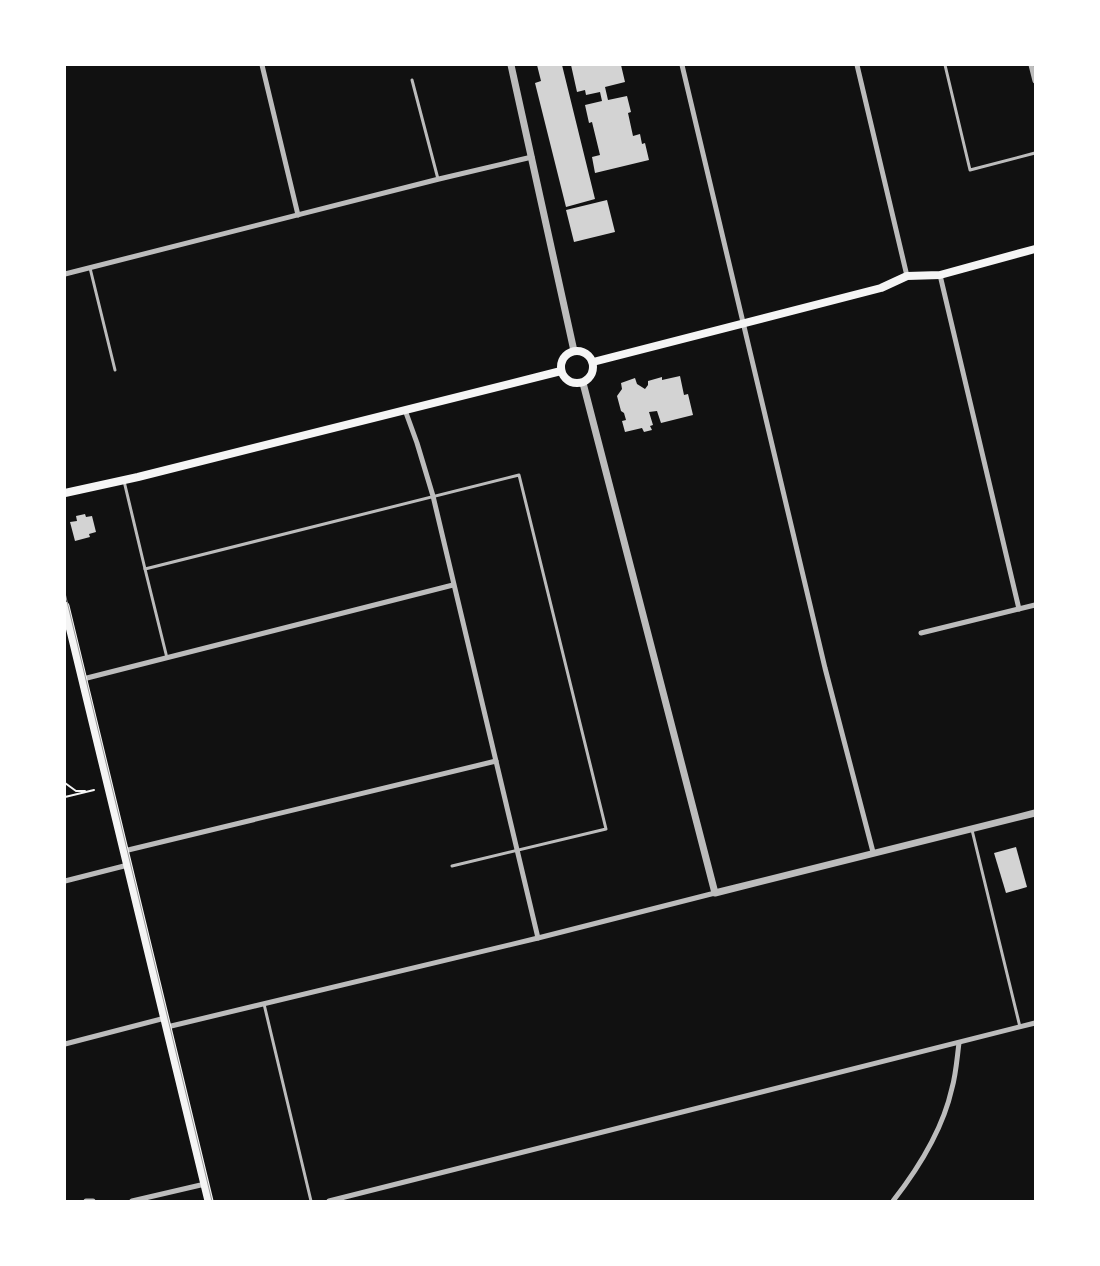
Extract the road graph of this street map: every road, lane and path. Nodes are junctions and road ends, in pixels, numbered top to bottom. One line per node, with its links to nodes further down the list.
1 (262, 65): 12 (street)
2 (511, 65): 10 (street)
3 (682, 65): 18 (street)
4 (857, 65): 17 (street)
5 (945, 65): 9 (lane)
6 (1031, 65): 8 (street)
7 (412, 80): 11 (lane)
8 (1035, 81)
9 (1035, 153)
10 (532, 158): 11 (street); 19 (street)
11 (439, 179): 12 (street)
12 (298, 215): 14 (street)
13 (1035, 249): 16 (main road)
14 (90, 268): 15 (street); 21 (lane)
15 (65, 274)
16 (940, 275): 17 (main road); 32 (street)
17 (907, 276): 18 (main road)
18 (743, 324): 20 (main road); 45 (street)
19 (574, 351): 20 (main road); 22 (main road)
20 (593, 362): 23 (main road)
21 (115, 370)
22 (561, 371): 23 (main road); 24 (main road)
23 (583, 382): 49 (street)
24 (405, 410): 25 (main road); 27 (street)
25 (124, 480): 26 (main road); 28 (lane)
26 (65, 493)
27 (432, 496): 28 (lane); 29 (street); 44 (lane)
28 (146, 569): 34 (lane)
29 (453, 585): 34 (street); 36 (street)
30 (1035, 604): 32 (street)
31 (65, 606): 35 (main road)
32 (1019, 608): 33 (street)
33 (921, 633)
34 (167, 658): 35 (street)
35 (83, 679): 43 (main road)
36 (496, 761): 43 (street); 44 (street)
37 (65, 783): 38 (path)
38 (90, 790): 39 (path); 40 (path)
39 (94, 790)
40 (65, 797)
41 (1035, 814): 42 (street)
42 (972, 830): 45 (street); 54 (lane)
43 (124, 851): 46 (main road)
44 (517, 851): 47 (lane); 50 (street)
45 (873, 852): 49 (street)
46 (128, 865): 48 (street); 52 (main road)
47 (452, 866)
48 (65, 880)
49 (715, 892): 50 (street)
50 (538, 938): 51 (street)
51 (264, 1004): 52 (street); 62 (lane)
52 (166, 1023): 56 (street); 57 (main road)
53 (1035, 1023): 54 (street)
54 (1020, 1027): 55 (street)
55 (960, 1042): 63 (street); 64 (street)
56 (65, 1044)
57 (205, 1184): 60 (street); 61 (main road)
58 (86, 1201): 59 (street)
59 (93, 1201)
60 (132, 1201)
61 (209, 1201)
62 (311, 1201)
63 (329, 1201)
64 (893, 1201)

